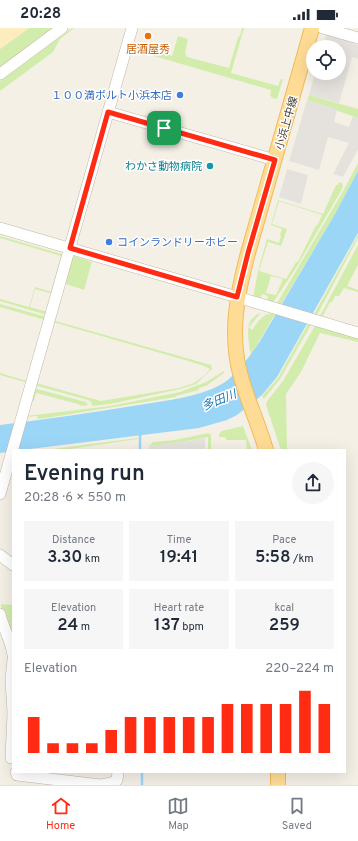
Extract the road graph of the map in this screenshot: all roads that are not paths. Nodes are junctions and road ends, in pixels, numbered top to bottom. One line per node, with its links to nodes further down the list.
1 (62, 28): 6 (street)
2 (132, 28): 7 (street)
3 (312, 28): 8 (main road, 小浜上中線)
4 (323, 28): 5 (street)
5 (358, 38)
6 (0, 74)
7 (108, 112): 8 (street); 10 (street)
8 (275, 160): 11 (main road, 小浜上中線)
9 (0, 228): 10 (street)
10 (70, 248): 11 (street); 13 (street)
11 (237, 297): 12 (street); 14 (main road, 小浜上中線)
12 (358, 333)
13 (13, 449)
14 (266, 449)
15 (12, 451): 16 (street)
16 (0, 494)
17 (0, 555): 18 (street)
18 (12, 564)
19 (0, 614): 20 (street)
20 (12, 650)
21 (12, 670): 22 (street)
22 (12, 696)
23 (12, 722): 24 (street)
24 (8, 760)
25 (16, 773): 26 (street)
26 (118, 773)
27 (278, 773): 28 (main road)
28 (278, 785)

